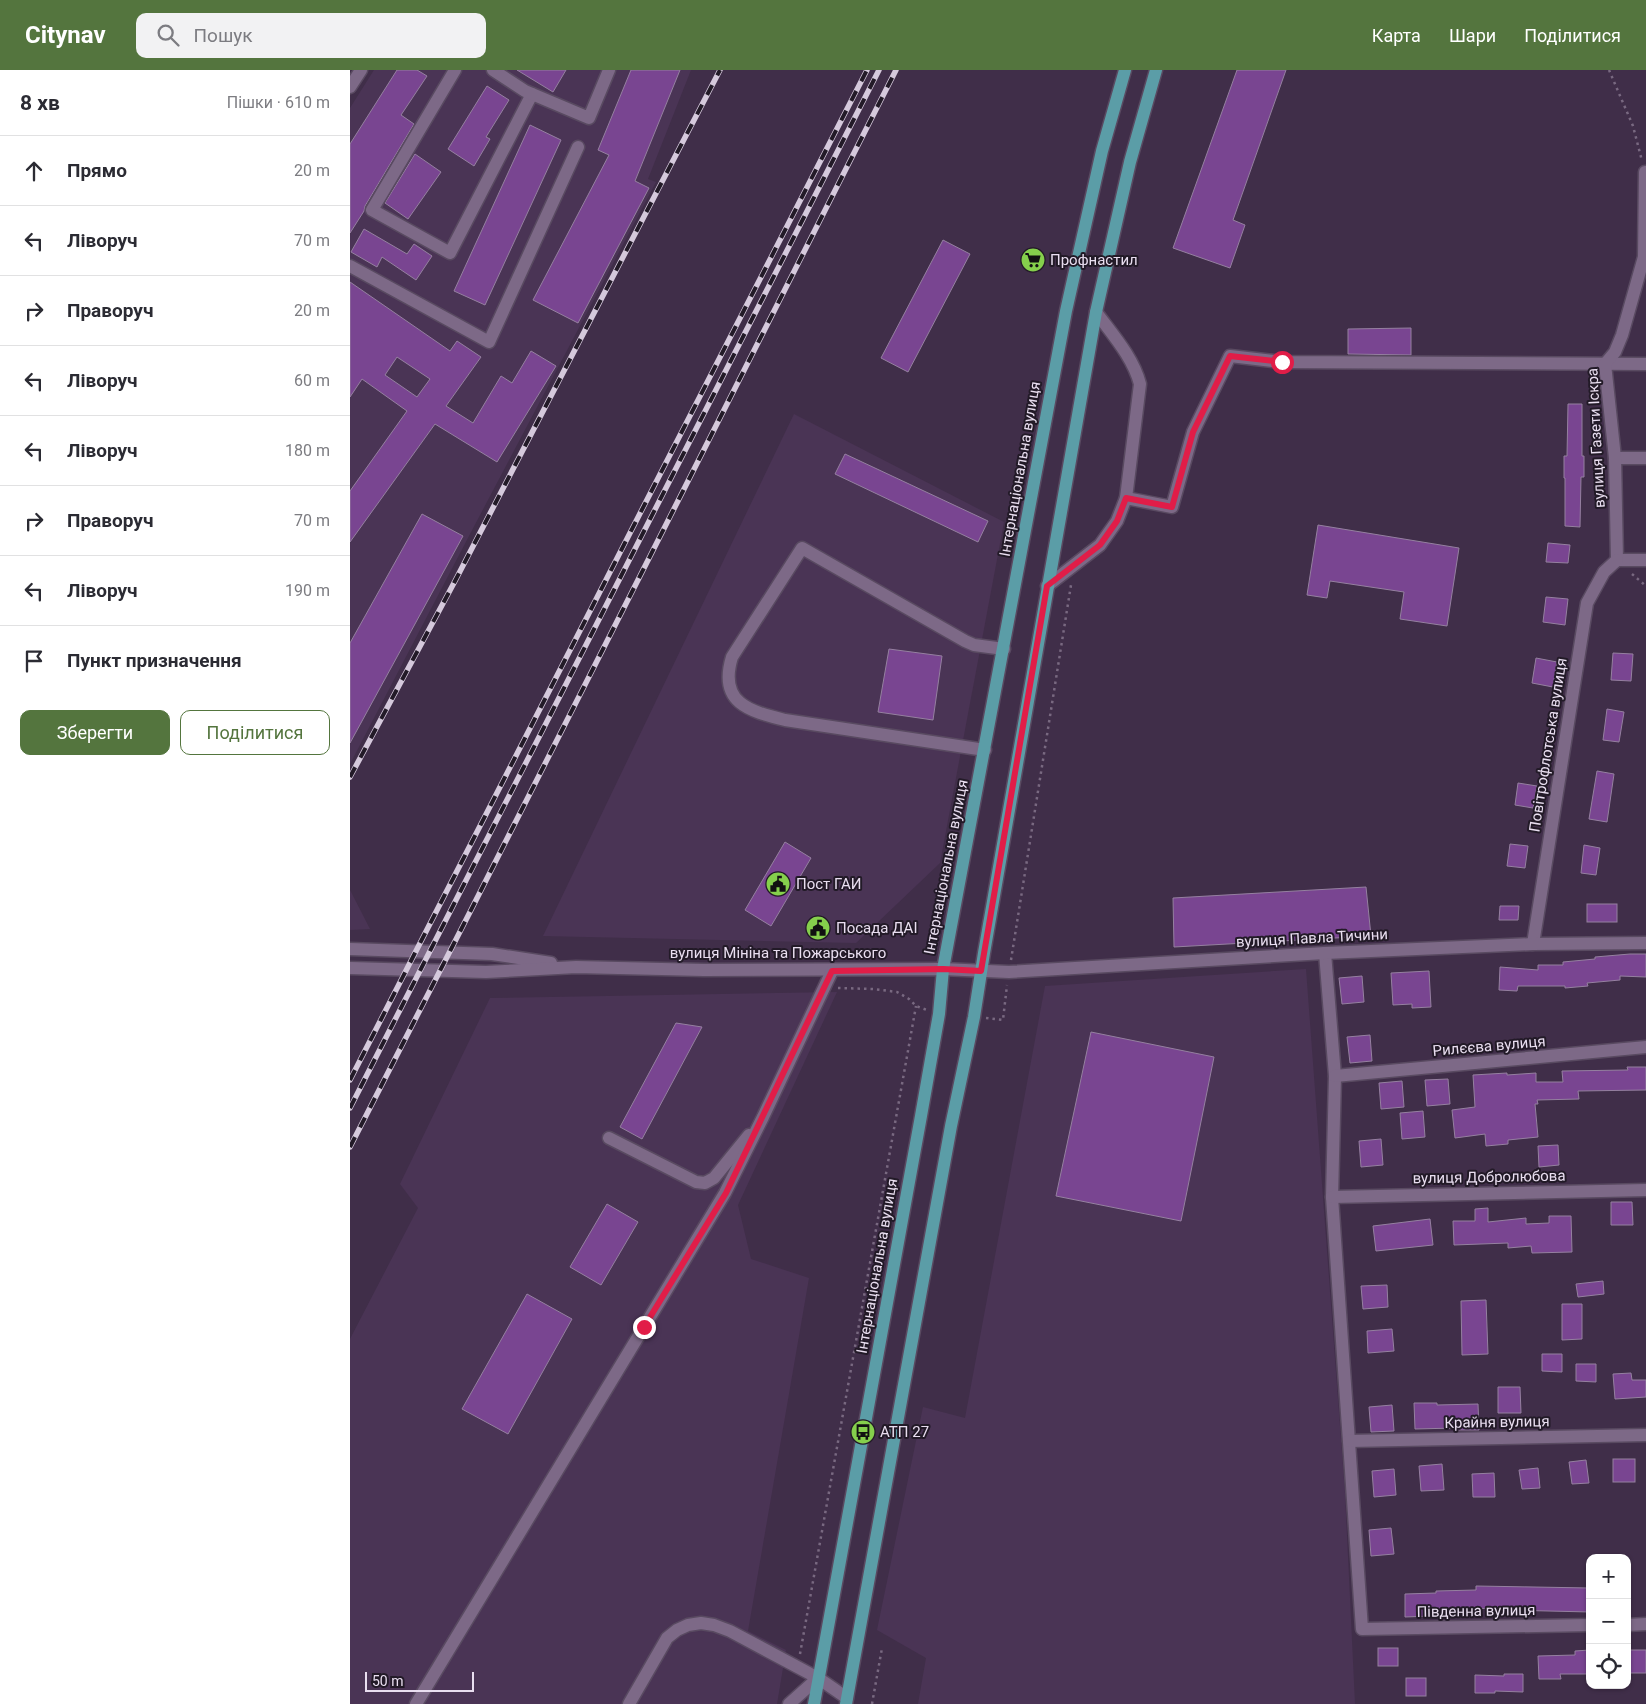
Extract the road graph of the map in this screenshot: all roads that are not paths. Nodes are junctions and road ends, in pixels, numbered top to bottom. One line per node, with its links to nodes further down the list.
1 (361, 70): 7 (street)
2 (455, 70): 8 (street)
3 (493, 70): 8 (street)
4 (609, 70): 8 (street)
5 (1125, 70): 22 (main road, Інтернаціональна вулиця)
6 (1156, 70): 13 (main road)
7 (350, 86)
8 (532, 94)
9 (578, 147): 12 (street)
10 (1645, 172): 11 (street, вулиця Газети Іскра)
11 (1645, 257): 14 (street, вулиця Газети Іскра)
12 (350, 266)
13 (1096, 312): 18 (street); 21 (main road)
14 (1605, 364): 15 (street); 16 (street, вулиця Газети Іскра); 18 (street)
15 (1646, 364)
16 (1615, 458): 17 (street); 19 (street, вулиця Газети Іскра)
17 (1646, 458)
18 (1126, 498): 21 (street)
19 (1618, 560): 20 (street); 25 (street, Повітрофлотська вулиця)
20 (1646, 560)
21 (1047, 586): 32 (main road)
22 (1004, 649): 23 (main road, Інтернаціональна вулиця); 23 (street)
23 (985, 750): 30 (main road, Інтернаціональна вулиця)
24 (1646, 943): 25 (street, вулиця Павла Тичини)
25 (1533, 944): 27 (street, вулиця Павла Тичини)
26 (350, 949): 28 (street, вулиця Мініна та Пожарського)
27 (1325, 953): 32 (street, вулиця Павла Тичини); 34 (street)
28 (576, 967): 29 (street, вулиця Мініна та Пожарського); 31 (street, вулиця Мініна та Пожарського)
29 (350, 968)
30 (943, 969): 31 (street, вулиця Мініна та Пожарського); 32 (street, вулиця Мініна та Пожарського); 44 (main road, Інтернаціональна вулиця)
31 (832, 971): 35 (street)
32 (981, 971): 45 (main road)
33 (1646, 1047): 34 (street, Рилєєва вулиця)
34 (1335, 1076): 38 (street)
35 (763, 1117): 36 (street); 46 (street)
36 (609, 1138)
37 (1646, 1190): 38 (street, вулиця Добролюбова)
38 (1332, 1196): 40 (street)
39 (1646, 1435): 40 (street, Крайня вулиця)
40 (1349, 1441): 43 (street, Південна вулиця)
41 (1631, 1624): 42 (street)
42 (1646, 1624)
43 (1586, 1625)
44 (818, 1678): 45 (street); 47 (street); 48 (street); 49 (main road, Інтернаціональна вулиця)
45 (847, 1701)
46 (416, 1704)
47 (629, 1704)
48 (789, 1704)
49 (814, 1704)

